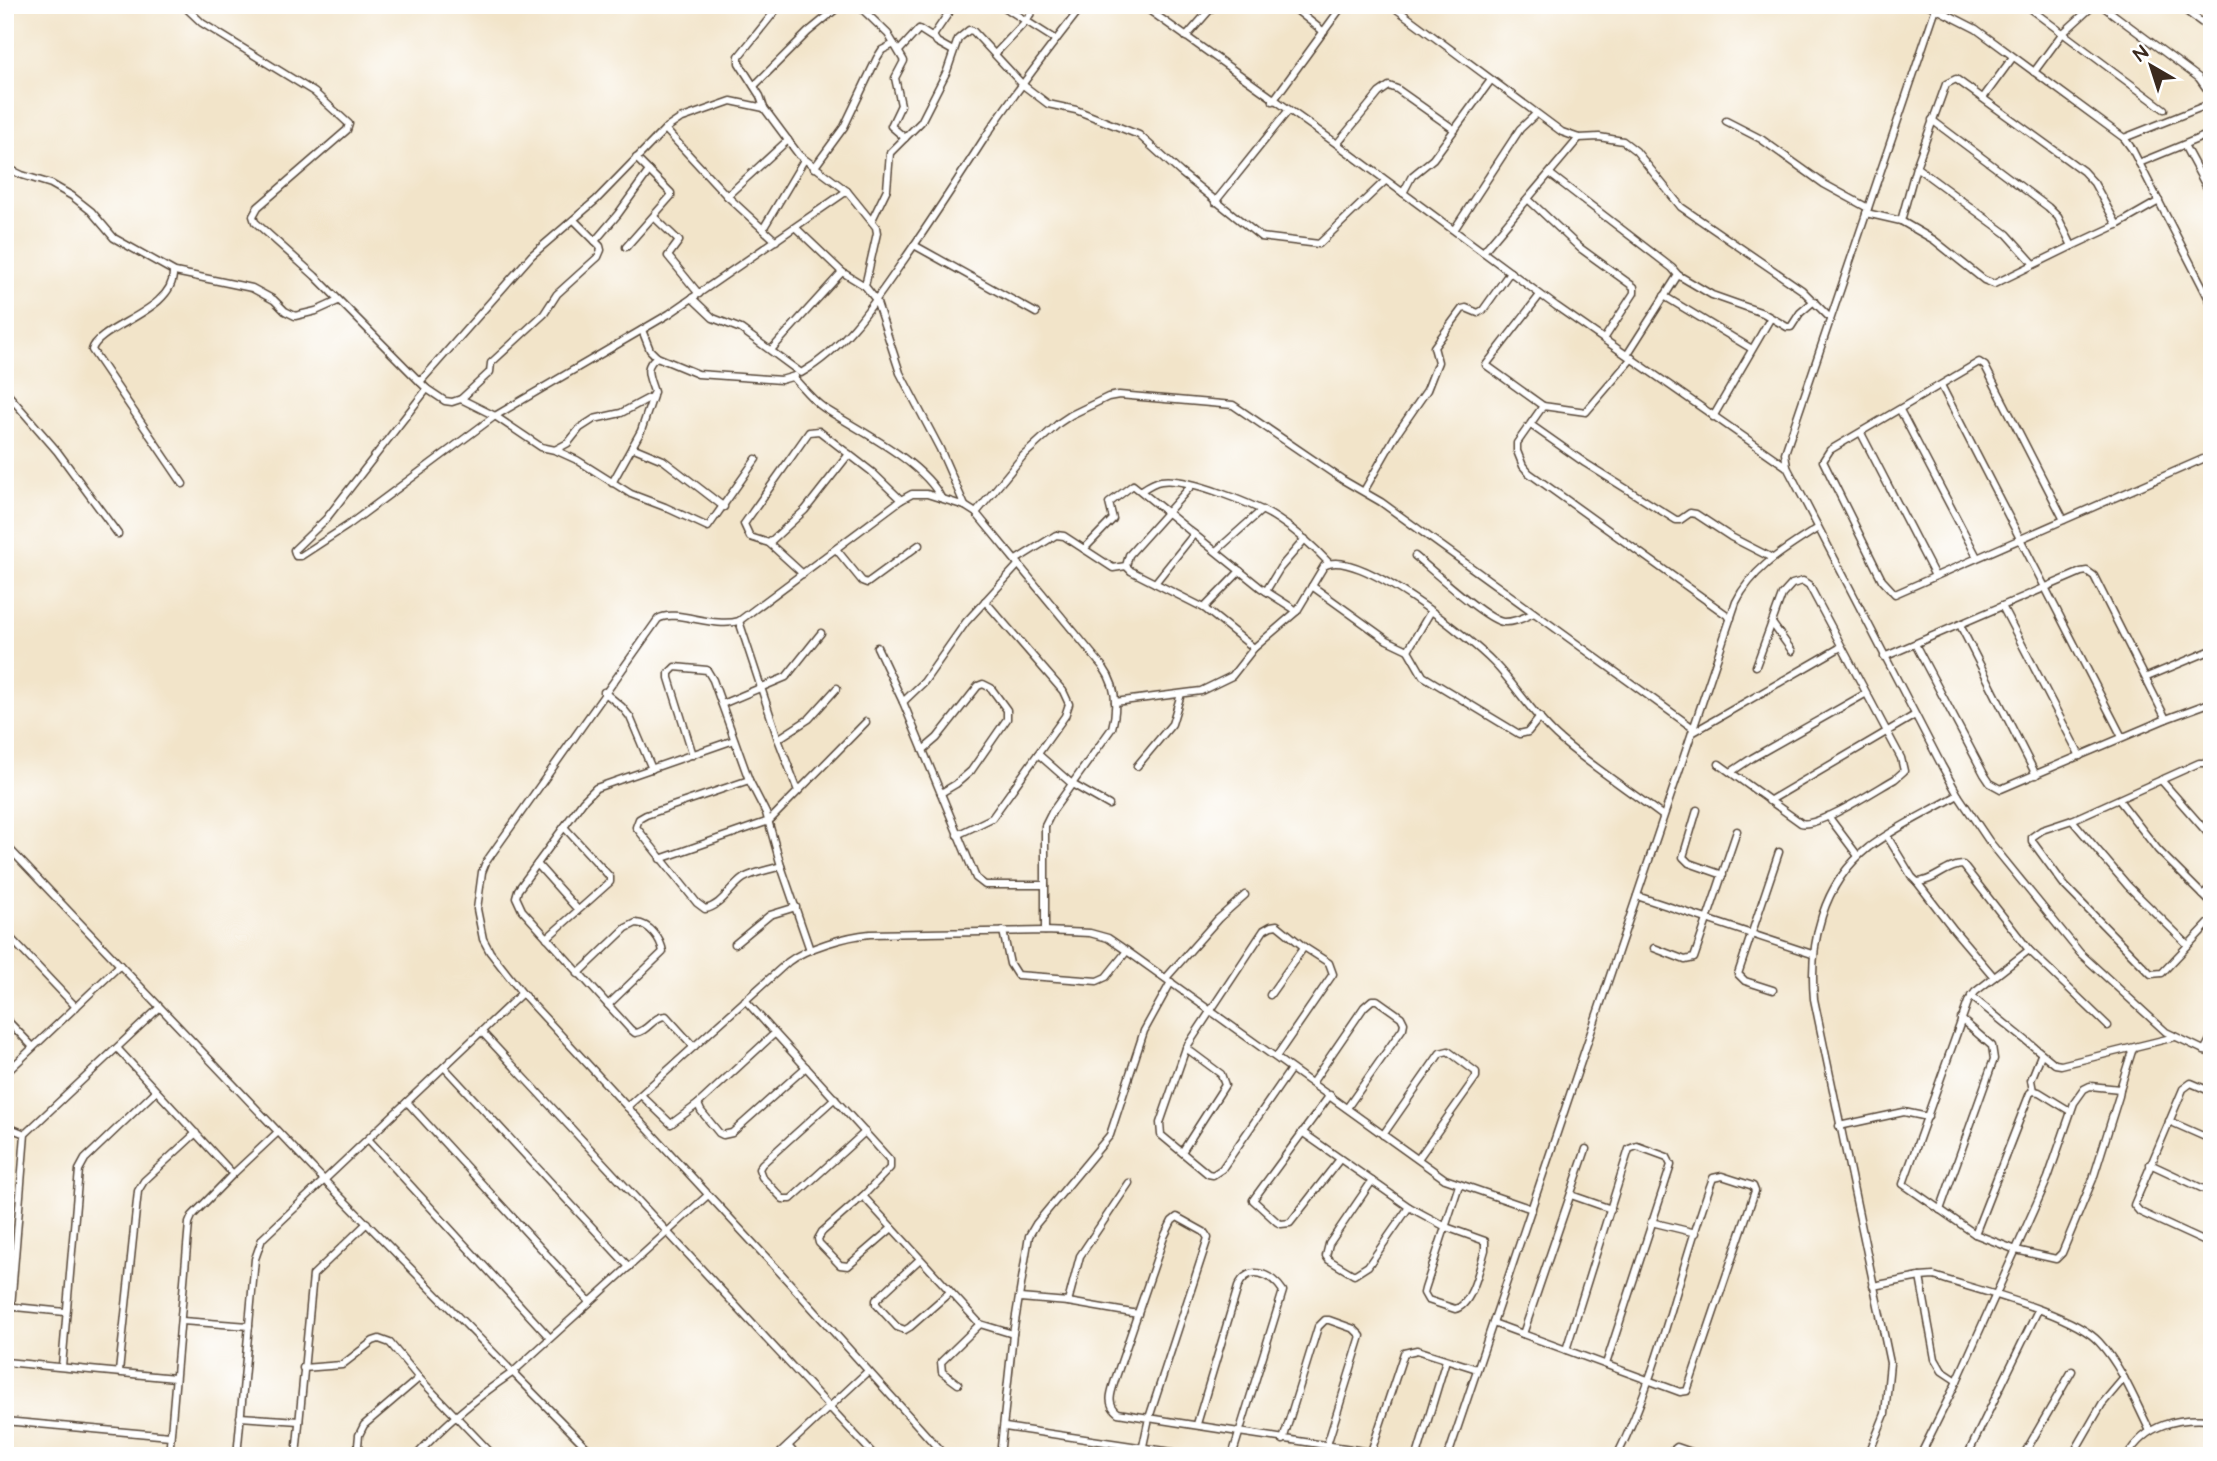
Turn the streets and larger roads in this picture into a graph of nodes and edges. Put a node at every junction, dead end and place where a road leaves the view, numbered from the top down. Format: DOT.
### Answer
graph roads {
  1 [pos="183,5"];
  2 [pos="780,5"];
  3 [pos="841,5"];
  4 [pos="858,5"];
  5 [pos="954,5"];
  6 [pos="1001,5"];
  7 [pos="1036,5"];
  8 [pos="1083,5"];
  9 [pos="1142,5"];
  10 [pos="1214,5"];
  11 [pos="1290,5"];
  12 [pos="1343,5"];
  13 [pos="1391,5"];
  14 [pos="1929,5"];
  15 [pos="2025,5"];
  16 [pos="2094,5"];
  17 [pos="2101,5"];
  18 [pos="2178,5"];
  19 [pos="1937,8"];
  20 [pos="1026,21"];
  21 [pos="2212,30"];
  22 [pos="1324,32"];
  23 [pos="2062,34"];
  24 [pos="1186,37"];
  25 [pos="933,38"];
  26 [pos="1056,40"];
  27 [pos="894,44"];
  28 [pos="899,51"];
  29 [pos="953,51"];
  30 [pos="995,54"];
  31 [pos="2012,57"];
  32 [pos="2034,72"];
  33 [pos="1491,80"];
  34 [pos="1023,85"];
  35 [pos="754,86"];
  36 [pos="2212,96"];
  37 [pos="1983,97"];
  38 [pos="1273,101"];
  39 [pos="2212,103"];
  40 [pos="764,108"];
  41 [pos="2164,109"];
  42 [pos="1288,111"];
  43 [pos="1536,114"];
  44 [pos="1932,120"];
  45 [pos="1727,121"];
  46 [pos="665,129"];
  47 [pos="1455,130"];
  48 [pos="2212,133"];
  49 [pos="905,138"];
  50 [pos="1579,138"];
  51 [pos="2124,138"];
  52 [pos="788,140"];
  53 [pos="1337,144"];
  54 [pos="2183,145"];
  55 [pos="636,158"];
  56 [pos="804,160"];
  57 [pos="2139,163"];
  58 [pos="5,167"];
  59 [pos="1916,167"];
  60 [pos="814,168"];
  61 [pos="649,171"];
  62 [pos="1550,174"];
  63 [pos="1385,181"];
  64 [pos="847,191"];
  65 [pos="1403,193"];
  66 [pos="727,196"];
  67 [pos="2212,197"];
  68 [pos="1529,200"];
  69 [pos="1215,201"];
  70 [pos="2159,201"];
  71 [pos="1867,211"];
  72 [pos="654,216"];
  73 [pos="574,220"];
  74 [pos="872,220"];
  75 [pos="1901,221"];
  76 [pos="2117,225"];
  77 [pos="796,228"];
  78 [pos="763,229"];
  79 [pos="1454,230"];
  80 [pos="595,241"];
  81 [pos="776,241"];
  82 [pos="914,245"];
  83 [pos="2072,246"];
  84 [pos="626,247"];
  85 [pos="1483,252"];
  86 [pos="2034,264"];
  87 [pos="173,272"];
  88 [pos="842,272"];
  89 [pos="1510,272"];
  90 [pos="1678,275"];
  91 [pos="865,286"];
  92 [pos="1540,295"];
  93 [pos="695,296"];
  94 [pos="1664,296"];
  95 [pos="876,300"];
  96 [pos="1814,301"];
  97 [pos="338,302"];
  98 [pos="2212,305"];
  99 [pos="1036,313"];
  100 [pos="1830,318"];
  101 [pos="1770,319"];
  102 [pos="642,330"];
  103 [pos="1604,339"];
  104 [pos="1752,349"];
  105 [pos="771,350"];
  106 [pos="1629,356"];
  107 [pos="657,358"];
  108 [pos="801,373"];
  109 [pos="793,377"];
  110 [pos="420,382"];
  111 [pos="1941,385"];
  112 [pos="427,389"];
  113 [pos="5,391"];
  114 [pos="654,392"];
  115 [pos="460,399"];
  116 [pos="1543,406"];
  117 [pos="1900,410"];
  118 [pos="495,416"];
  119 [pos="1713,416"];
  120 [pos="1531,425"];
  121 [pos="1861,433"];
  122 [pos="632,447"];
  123 [pos="555,450"];
  124 [pos="849,454"];
  125 [pos="2212,455"];
  126 [pos="756,459"];
  127 [pos="1787,467"];
  128 [pos="612,483"];
  129 [pos="183,484"];
  130 [pos="1191,486"];
  131 [pos="1142,490"];
  132 [pos="1364,491"];
  133 [pos="941,498"];
  134 [pos="901,500"];
  135 [pos="965,506"];
  136 [pos="724,507"];
  137 [pos="1262,510"];
  138 [pos="976,513"];
  139 [pos="1169,513"];
  140 [pos="2064,520"];
  141 [pos="1818,528"];
  142 [pos="118,534"];
  143 [pos="1194,534"];
  144 [pos="1305,539"];
  145 [pos="2020,539"];
  146 [pos="769,543"];
  147 [pos="919,545"];
  148 [pos="836,549"];
  149 [pos="1084,549"];
  150 [pos="1216,551"];
  151 [pos="1415,556"];
  152 [pos="1978,557"];
  153 [pos="1772,558"];
  154 [pos="1017,562"];
  155 [pos="1329,563"];
  156 [pos="1126,566"];
  157 [pos="1240,571"];
  158 [pos="803,574"];
  159 [pos="1935,576"];
  160 [pos="1155,583"];
  161 [pos="1312,586"];
  162 [pos="2046,588"];
  163 [pos="1266,591"];
  164 [pos="985,601"];
  165 [pos="2002,606"];
  166 [pos="1204,608"];
  167 [pos="1297,611"];
  168 [pos="1431,611"];
  169 [pos="1534,613"];
  170 [pos="1731,618"];
  171 [pos="738,621"];
  172 [pos="1772,623"];
  173 [pos="1960,625"];
  174 [pos="821,633"];
  175 [pos="1915,644"];
  176 [pos="877,647"];
  177 [pos="1254,648"];
  178 [pos="1841,648"];
  179 [pos="2212,649"];
  180 [pos="1408,650"];
  181 [pos="1792,651"];
  182 [pos="1884,657"];
  183 [pos="1756,666"];
  184 [pos="2147,677"];
  185 [pos="837,688"];
  186 [pos="762,689"];
  187 [pos="604,692"];
  188 [pos="1181,694"];
  189 [pos="1865,694"];
  190 [pos="903,702"];
  191 [pos="1115,702"];
  192 [pos="2212,702"];
  193 [pos="722,704"];
  194 [pos="1915,715"];
  195 [pos="1540,717"];
  196 [pos="2166,719"];
  197 [pos="866,722"];
  198 [pos="1693,731"];
  199 [pos="1886,733"];
  200 [pos="2122,737"];
  201 [pos="778,739"];
  202 [pos="734,740"];
  203 [pos="923,750"];
  204 [pos="1038,754"];
  205 [pos="693,755"];
  206 [pos="2080,756"];
  207 [pos="2212,763"];
  208 [pos="1719,764"];
  209 [pos="1138,766"];
  210 [pos="652,769"];
  211 [pos="1731,772"];
  212 [pos="2036,775"];
  213 [pos="749,780"];
  214 [pos="2161,780"];
  215 [pos="1072,784"];
  216 [pos="798,791"];
  217 [pos="941,793"];
  218 [pos="1958,796"];
  219 [pos="2119,800"];
  220 [pos="1769,801"];
  221 [pos="1109,805"];
  222 [pos="1697,810"];
  223 [pos="1664,816"];
  224 [pos="1828,816"];
  225 [pos="2072,820"];
  226 [pos="769,821"];
  227 [pos="564,827"];
  228 [pos="1737,831"];
  229 [pos="957,835"];
  230 [pos="1887,836"];
  231 [pos="2212,838"];
  232 [pos="5,844"];
  233 [pos="1779,852"];
  234 [pos="1858,856"];
  235 [pos="660,859"];
  236 [pos="537,864"];
  237 [pos="781,866"];
  238 [pos="1723,875"];
  239 [pos="1917,882"];
  240 [pos="1045,885"];
  241 [pos="2212,885"];
  242 [pos="1245,895"];
  243 [pos="1636,895"];
  244 [pos="2203,895"];
  245 [pos="2212,904"];
  246 [pos="796,906"];
  247 [pos="578,911"];
  248 [pos="1708,919"];
  249 [pos="2212,920"];
  250 [pos="1003,931"];
  251 [pos="1045,931"];
  252 [pos="5,932"];
  253 [pos="1751,933"];
  254 [pos="547,938"];
  255 [pos="734,944"];
  256 [pos="2188,944"];
  257 [pos="1304,947"];
  258 [pos="1654,948"];
  259 [pos="810,950"];
  260 [pos="2029,950"];
  261 [pos="1127,951"];
  262 [pos="1812,954"];
  263 [pos="120,965"];
  264 [pos="578,974"];
  265 [pos="1994,977"];
  266 [pos="1168,980"];
  267 [pos="1773,990"];
  268 [pos="523,993"];
  269 [pos="1270,995"];
  270 [pos="1971,996"];
  271 [pos="745,1000"];
  272 [pos="608,1005"];
  273 [pos="75,1007"];
  274 [pos="159,1008"];
  275 [pos="1211,1010"];
  276 [pos="5,1017"];
  277 [pos="1961,1019"];
  278 [pos="2108,1026"];
  279 [pos="481,1031"];
  280 [pos="774,1034"];
  281 [pos="2212,1035"];
  282 [pos="2175,1037"];
  283 [pos="33,1046"];
  284 [pos="694,1047"];
  285 [pos="117,1048"];
  286 [pos="1186,1048"];
  287 [pos="2133,1048"];
  288 [pos="2204,1051"];
  289 [pos="2212,1054"];
  290 [pos="2041,1055"];
  291 [pos="1276,1057"];
  292 [pos="806,1067"];
  293 [pos="444,1068"];
  294 [pos="1291,1069"];
  295 [pos="5,1074"];
  296 [pos="1312,1083"];
  297 [pos="2120,1089"];
  298 [pos="156,1091"];
  299 [pos="2033,1091"];
  300 [pos="2212,1092"];
  301 [pos="641,1095"];
  302 [pos="1329,1095"];
  303 [pos="835,1098"];
  304 [pos="407,1102"];
  305 [pos="698,1104"];
  306 [pos="627,1107"];
  307 [pos="1347,1108"];
  308 [pos="2070,1111"];
  309 [pos="1928,1116"];
  310 [pos="2169,1121"];
  311 [pos="5,1126"];
  312 [pos="1839,1126"];
  313 [pos="278,1132"];
  314 [pos="865,1132"];
  315 [pos="1302,1132"];
  316 [pos="196,1133"];
  317 [pos="25,1134"];
  318 [pos="1383,1135"];
  319 [pos="368,1139"];
  320 [pos="2212,1140"];
  321 [pos="1587,1149"];
  322 [pos="1182,1152"];
  323 [pos="1340,1159"];
  324 [pos="1418,1159"];
  325 [pos="2150,1164"];
  326 [pos="233,1174"];
  327 [pos="324,1180"];
  328 [pos="1372,1181"];
  329 [pos="1129,1183"];
  330 [pos="1459,1185"];
  331 [pos="2212,1193"];
  332 [pos="708,1195"];
  333 [pos="1571,1195"];
  334 [pos="863,1196"];
  335 [pos="1409,1207"];
  336 [pos="1532,1209"];
  337 [pos="1611,1209"];
  338 [pos="1940,1210"];
  339 [pos="1651,1222"];
  340 [pos="367,1223"];
  341 [pos="1446,1227"];
  342 [pos="892,1228"];
  343 [pos="668,1231"];
  344 [pos="1696,1233"];
  345 [pos="1975,1234"];
  346 [pos="2212,1245"];
  347 [pos="2016,1250"];
  348 [pos="920,1259"];
  349 [pos="629,1267"];
  350 [pos="1920,1277"];
  351 [pos="1873,1286"];
  352 [pos="950,1292"];
  353 [pos="1995,1297"];
  354 [pos="1020,1298"];
  355 [pos="590,1301"];
  356 [pos="1068,1302"];
  357 [pos="8,1307"];
  358 [pos="2038,1310"];
  359 [pos="65,1312"];
  360 [pos="1138,1314"];
  361 [pos="182,1321"];
  362 [pos="1493,1323"];
  363 [pos="980,1324"];
  364 [pos="249,1326"];
  365 [pos="1013,1334"];
  366 [pos="1523,1334"];
  367 [pos="550,1338"];
  368 [pos="1566,1350"];
  369 [pos="1446,1360"];
  370 [pos="5,1362"];
  371 [pos="1606,1364"];
  372 [pos="62,1366"];
  373 [pos="303,1368"];
  374 [pos="1477,1369"];
  375 [pos="2072,1371"];
  376 [pos="119,1372"];
  377 [pos="867,1372"];
  378 [pos="512,1373"];
  379 [pos="175,1378"];
  380 [pos="419,1378"];
  381 [pos="2123,1378"];
  382 [pos="1648,1380"];
  383 [pos="1957,1381"];
  384 [pos="958,1384"];
  385 [pos="831,1407"];
  386 [pos="457,1415"];
  387 [pos="240,1417"];
  388 [pos="1149,1418"];
  389 [pos="2212,1420"];
  390 [pos="5,1421"];
  391 [pos="299,1422"];
  392 [pos="1197,1424"];
  393 [pos="1005,1427"];
  394 [pos="2150,1431"];
  395 [pos="1238,1433"];
  396 [pos="170,1436"];
  397 [pos="1283,1440"];
  398 [pos="1327,1445"];
  399 [pos="788,1446"];
  400 [pos="1143,1446"];
  401 [pos="1371,1452"];
  402 [pos="169,1456"];
  403 [pos="237,1456"];
  404 [pos="296,1456"];
  405 [pos="357,1456"];
  406 [pos="416,1456"];
  407 [pos="494,1456"];
  408 [pos="595,1456"];
  409 [pos="777,1456"];
  410 [pos="797,1456"];
  411 [pos="875,1456"];
  412 [pos="945,1456"];
  413 [pos="1000,1456"];
  414 [pos="1199,1456"];
  415 [pos="1232,1456"];
  416 [pos="1384,1456"];
  417 [pos="1417,1456"];
  418 [pos="1448,1456"];
  419 [pos="1617,1456"];
  420 [pos="1665,1456"];
  421 [pos="1703,1456"];
  422 [pos="1868,1456"];
  423 [pos="1920,1456"];
  424 [pos="1967,1456"];
  425 [pos="2023,1456"];
  426 [pos="2072,1456"];
  427 [pos="2127,1456"];
  1 -- 97 [label="street"];
  2 -- 35 [label="street"];
  3 -- 35 [label="street"];
  4 -- 27 [label="street"];
  5 -- 25 [label="street"];
  6 -- 20 [label="street"];
  7 -- 20 [label="street"];
  8 -- 26 [label="street"];
  9 -- 24 [label="street"];
  10 -- 24 [label="street"];
  11 -- 22 [label="street"];
  12 -- 22 [label="street"];
  13 -- 33 [label="street"];
  14 -- 19 [label="street"];
  15 -- 23 [label="street"];
  16 -- 23 [label="street"];
  17 -- 36 [label="street"];
  18 -- 21 [label="street"];
  19 -- 31 [label="street"];
  19 -- 71 [label="street"];
  20 -- 26 [label="street"];
  20 -- 30 [label="street"];
  22 -- 38 [label="street"];
  23 -- 32 [label="street"];
  23 -- 41 [label="street"];
  24 -- 38 [label="street"];
  25 -- 28 [label="street"];
  25 -- 29 [label="street"];
  26 -- 34 [label="street"];
  27 -- 28 [label="street"];
  27 -- 60 [label="street"];
  28 -- 49 [label="street"];
  29 -- 30 [label="street"];
  29 -- 49 [label="street"];
  30 -- 34 [label="street"];
  31 -- 32 [label="street"];
  31 -- 37 [label="street"];
  32 -- 51 [label="street"];
  33 -- 43 [label="street"];
  33 -- 47 [label="street"];
  34 -- 69 [label="street"];
  34 -- 82 [label="street"];
  35 -- 40 [label="street"];
  37 -- 44 [label="street"];
  37 -- 76 [label="street"];
  38 -- 42 [label="street"];
  39 -- 51 [label="street"];
  40 -- 46 [label="street"];
  40 -- 52 [label="street"];
  42 -- 53 [label="street"];
  42 -- 69 [label="street"];
  43 -- 50 [label="street"];
  43 -- 79 [label="street"];
  44 -- 59 [label="street"];
  44 -- 83 [label="street"];
  45 -- 71 [label="street"];
  46 -- 55 [label="street"];
  46 -- 66 [label="street"];
  47 -- 53 [label="street"];
  47 -- 65 [label="street"];
  48 -- 54 [label="street"];
  49 -- 74 [label="street"];
  50 -- 62 [label="street"];
  50 -- 96 [label="street"];
  51 -- 57 [label="street"];
  52 -- 56 [label="street"];
  52 -- 66 [label="street"];
  53 -- 63 [label="street"];
  54 -- 57 [label="street"];
  54 -- 67 [label="street"];
  55 -- 61 [label="street"];
  55 -- 73 [label="street"];
  56 -- 60 [label="street"];
  56 -- 78 [label="street"];
  57 -- 70 [label="street"];
  58 -- 87 [label="street"];
  59 -- 75 [label="street"];
  59 -- 86 [label="street"];
  60 -- 64 [label="street"];
  61 -- 72 [label="street"];
  61 -- 80 [label="street"];
  62 -- 68 [label="street"];
  62 -- 90 [label="street"];
  63 -- 65 [label="street"];
  63 -- 69 [label="street"];
  64 -- 74 [label="street"];
  64 -- 77 [label="street"];
  65 -- 79 [label="street"];
  66 -- 78 [label="street"];
  68 -- 85 [label="street"];
  68 -- 103 [label="street"];
  70 -- 76 [label="street"];
  70 -- 98 [label="street"];
  71 -- 75 [label="street"];
  71 -- 100 [label="street"];
  72 -- 84 [label="street"];
  72 -- 93 [label="street"];
  73 -- 80 [label="street"];
  73 -- 110 [label="street"];
  74 -- 91 [label="street"];
  75 -- 86 [label="street"];
  76 -- 83 [label="street"];
  77 -- 81 [label="street"];
  77 -- 88 [label="street"];
  78 -- 81 [label="street"];
  79 -- 85 [label="street"];
  80 -- 115 [label="street"];
  81 -- 93 [label="street"];
  82 -- 95 [label="street"];
  82 -- 99 [label="street"];
  83 -- 86 [label="street"];
  85 -- 89 [label="street"];
  87 -- 97 [label="street"];
  87 -- 129 [label="street"];
  88 -- 91 [label="street"];
  88 -- 105 [label="street"];
  89 -- 92 [label="street"];
  89 -- 132 [label="street"];
  90 -- 94 [label="street"];
  90 -- 101 [label="street"];
  91 -- 95 [label="street"];
  92 -- 103 [label="street"];
  92 -- 116 [label="street"];
  93 -- 102 [label="street"];
  93 -- 105 [label="street"];
  94 -- 104 [label="street"];
  94 -- 106 [label="street"];
  95 -- 108 [label="street"];
  95 -- 135 [label="street"];
  96 -- 100 [label="street"];
  96 -- 101 [label="street"];
  97 -- 110 [label="street"];
  100 -- 127 [label="street"];
  101 -- 104 [label="street"];
  102 -- 107 [label="street"];
  102 -- 118 [label="street"];
  103 -- 106 [label="street"];
  104 -- 119 [label="street"];
  105 -- 108 [label="street"];
  106 -- 116 [label="street"];
  106 -- 119 [label="street"];
  107 -- 109 [label="street"];
  107 -- 114 [label="street"];
  108 -- 109 [label="street"];
  109 -- 133 [label="street"];
  110 -- 112 [label="street"];
  111 -- 117 [label="street"];
  111 -- 140 [label="street"];
  111 -- 145 [label="street"];
  112 -- 115 [label="street"];
  112 -- 118 [label="street"];
  113 -- 142 [label="street"];
  114 -- 122 [label="street"];
  114 -- 123 [label="street"];
  115 -- 118 [label="street"];
  116 -- 120 [label="street"];
  117 -- 121 [label="street"];
  117 -- 152 [label="street"];
  118 -- 123 [label="street"];
  119 -- 127 [label="street"];
  120 -- 153 [label="street"];
  120 -- 170 [label="street"];
  121 -- 159 [label="street"];
  121 -- 159 [label="street"];
  122 -- 128 [label="street"];
  122 -- 136 [label="street"];
  123 -- 128 [label="street"];
  124 -- 134 [label="street"];
  124 -- 146 [label="street"];
  124 -- 146 [label="street"];
  125 -- 140 [label="street"];
  126 -- 136 [label="street"];
  127 -- 141 [label="street"];
  128 -- 136 [label="street"];
  130 -- 131 [label="street"];
  130 -- 137 [label="street"];
  130 -- 139 [label="street"];
  131 -- 139 [label="street"];
  131 -- 149 [label="street"];
  132 -- 138 [label="street"];
  132 -- 169 [label="street"];
  133 -- 134 [label="street"];
  133 -- 135 [label="street"];
  134 -- 148 [label="street"];
  135 -- 138 [label="street"];
  137 -- 144 [label="street"];
  137 -- 150 [label="street"];
  138 -- 154 [label="street"];
  139 -- 143 [label="street"];
  139 -- 156 [label="street"];
  140 -- 145 [label="street"];
  141 -- 153 [label="street"];
  141 -- 182 [label="street"];
  143 -- 150 [label="street"];
  143 -- 160 [label="street"];
  144 -- 155 [label="street"];
  144 -- 163 [label="street"];
  145 -- 152 [label="street"];
  145 -- 162 [label="street"];
  146 -- 158 [label="street"];
  147 -- 148 [label="street"];
  148 -- 158 [label="street"];
  149 -- 154 [label="street"];
  149 -- 156 [label="street"];
  150 -- 157 [label="street"];
  151 -- 169 [label="street"];
  152 -- 159 [label="street"];
  153 -- 170 [label="street"];
  154 -- 164 [label="street"];
  154 -- 191 [label="street"];
  155 -- 161 [label="street"];
  155 -- 168 [label="street"];
  156 -- 160 [label="street"];
  157 -- 163 [label="street"];
  157 -- 166 [label="street"];
  158 -- 171 [label="street"];
  160 -- 166 [label="street"];
  161 -- 167 [label="street"];
  161 -- 180 [label="street"];
  162 -- 165 [label="street"];
  162 -- 184 [label="street"];
  162 -- 200 [label="street"];
  163 -- 167 [label="street"];
  164 -- 190 [label="street"];
  164 -- 204 [label="street"];
  165 -- 173 [label="street"];
  165 -- 206 [label="street"];
  166 -- 177 [label="street"];
  167 -- 177 [label="street"];
  168 -- 180 [label="street"];
  168 -- 195 [label="street"];
  169 -- 198 [label="street"];
  170 -- 198 [label="street"];
  171 -- 186 [label="street"];
  171 -- 187 [label="street"];
  172 -- 178 [label="street"];
  172 -- 181 [label="street"];
  172 -- 183 [label="street"];
  173 -- 175 [label="street"];
  173 -- 212 [label="street"];
  174 -- 186 [label="street"];
  175 -- 182 [label="street"];
  175 -- 212 [label="street"];
  176 -- 190 [label="street"];
  177 -- 188 [label="street"];
  178 -- 189 [label="street"];
  178 -- 198 [label="street"];
  179 -- 184 [label="street"];
  180 -- 195 [label="street"];
  182 -- 194 [label="street"];
  184 -- 196 [label="street"];
  185 -- 201 [label="street"];
  186 -- 193 [label="street"];
  186 -- 201 [label="street"];
  187 -- 210 [label="street"];
  187 -- 268 [label="street"];
  188 -- 191 [label="street"];
  188 -- 209 [label="street"];
  189 -- 199 [label="street"];
  189 -- 211 [label="street"];
  190 -- 203 [label="street"];
  191 -- 215 [label="street"];
  192 -- 196 [label="street"];
  193 -- 202 [label="street"];
  193 -- 205 [label="street"];
  194 -- 199 [label="street"];
  194 -- 218 [label="street"];
  195 -- 223 [label="street"];
  196 -- 200 [label="street"];
  197 -- 216 [label="street"];
  198 -- 223 [label="street"];
  199 -- 220 [label="street"];
  199 -- 224 [label="street"];
  200 -- 206 [label="street"];
  201 -- 216 [label="street"];
  202 -- 205 [label="street"];
  202 -- 213 [label="street"];
  203 -- 217 [label="street"];
  203 -- 217 [label="street"];
  204 -- 215 [label="street"];
  204 -- 229 [label="street"];
  205 -- 210 [label="street"];
  206 -- 212 [label="street"];
  207 -- 214 [label="street"];
  208 -- 211 [label="street"];
  210 -- 227 [label="street"];
  211 -- 220 [label="street"];
  213 -- 226 [label="street"];
  213 -- 235 [label="street"];
  214 -- 219 [label="street"];
  214 -- 231 [label="street"];
  215 -- 221 [label="street"];
  215 -- 240 [label="street"];
  216 -- 226 [label="street"];
  217 -- 229 [label="street"];
  218 -- 230 [label="street"];
  218 -- 282 [label="street"];
  219 -- 225 [label="street"];
  219 -- 244 [label="street"];
  220 -- 224 [label="street"];
  222 -- 238 [label="street"];
  223 -- 243 [label="street"];
  224 -- 234 [label="street"];
  225 -- 256 [label="street"];
  225 -- 256 [label="street"];
  226 -- 235 [label="street"];
  226 -- 237 [label="street"];
  227 -- 236 [label="street"];
  227 -- 247 [label="street"];
  228 -- 238 [label="street"];
  229 -- 240 [label="street"];
  230 -- 234 [label="street"];
  230 -- 239 [label="street"];
  232 -- 263 [label="street"];
  233 -- 253 [label="street"];
  234 -- 262 [label="street"];
  235 -- 237 [label="street"];
  236 -- 247 [label="street"];
  236 -- 254 [label="street"];
  237 -- 246 [label="street"];
  238 -- 248 [label="street"];
  239 -- 260 [label="street"];
  239 -- 265 [label="street"];
  240 -- 251 [label="street"];
  241 -- 244 [label="street"];
  242 -- 266 [label="street"];
  243 -- 248 [label="street"];
  243 -- 336 [label="street"];
  244 -- 245 [label="street"];
  246 -- 255 [label="street"];
  246 -- 259 [label="street"];
  247 -- 254 [label="street"];
  248 -- 253 [label="street"];
  248 -- 258 [label="street"];
  249 -- 256 [label="street"];
  250 -- 251 [label="street"];
  250 -- 259 [label="street"];
  250 -- 261 [label="street"];
  251 -- 261 [label="street"];
  252 -- 273 [label="street"];
  253 -- 262 [label="street"];
  253 -- 267 [label="street"];
  254 -- 264 [label="street"];
  257 -- 269 [label="street"];
  257 -- 275 [label="street"];
  257 -- 291 [label="street"];
  259 -- 271 [label="street"];
  260 -- 265 [label="street"];
  260 -- 278 [label="street"];
  261 -- 266 [label="street"];
  262 -- 312 [label="street"];
  263 -- 273 [label="street"];
  263 -- 274 [label="street"];
  264 -- 272 [label="street"];
  264 -- 272 [label="street"];
  265 -- 270 [label="street"];
  266 -- 275 [label="street"];
  266 -- 354 [label="street"];
  268 -- 279 [label="street"];
  268 -- 306 [label="street"];
  270 -- 277 [label="street"];
  270 -- 290 [label="street"];
  271 -- 280 [label="street"];
  271 -- 284 [label="street"];
  272 -- 284 [label="street"];
  273 -- 283 [label="street"];
  274 -- 285 [label="street"];
  274 -- 313 [label="street"];
  275 -- 286 [label="street"];
  275 -- 291 [label="street"];
  276 -- 283 [label="street"];
  277 -- 309 [label="street"];
  277 -- 338 [label="street"];
  279 -- 293 [label="street"];
  279 -- 343 [label="street"];
  280 -- 292 [label="street"];
  280 -- 305 [label="street"];
  281 -- 288 [label="street"];
  282 -- 287 [label="street"];
  282 -- 288 [label="street"];
  283 -- 295 [label="street"];
  284 -- 301 [label="street"];
  285 -- 298 [label="street"];
  285 -- 317 [label="street"];
  286 -- 322 [label="street"];
  286 -- 322 [label="street"];
  287 -- 290 [label="street"];
  287 -- 297 [label="street"];
  288 -- 289 [label="street"];
  290 -- 299 [label="street"];
  291 -- 294 [label="street"];
  292 -- 303 [label="street"];
  292 -- 305 [label="street"];
  293 -- 304 [label="street"];
  293 -- 349 [label="street"];
  294 -- 296 [label="street"];
  294 -- 322 [label="street"];
  296 -- 302 [label="street"];
  296 -- 307 [label="street"];
  297 -- 308 [label="street"];
  297 -- 347 [label="street"];
  298 -- 316 [label="street"];
  298 -- 359 [label="street"];
  299 -- 308 [label="street"];
  299 -- 345 [label="street"];
  300 -- 310 [label="street"];
  301 -- 305 [label="street"];
  301 -- 306 [label="street"];
  302 -- 307 [label="street"];
  302 -- 315 [label="street"];
  303 -- 314 [label="street"];
  303 -- 314 [label="street"];
  304 -- 319 [label="street"];
  304 -- 355 [label="street"];
  306 -- 332 [label="street"];
  307 -- 318 [label="street"];
  308 -- 347 [label="street"];
  309 -- 312 [label="street"];
  309 -- 338 [label="street"];
  310 -- 320 [label="street"];
  310 -- 325 [label="street"];
  311 -- 317 [label="street"];
  312 -- 351 [label="street"];
  313 -- 326 [label="street"];
  313 -- 327 [label="street"];
  314 -- 334 [label="street"];
  315 -- 323 [label="street"];
  315 -- 323 [label="street"];
  316 -- 326 [label="street"];
  316 -- 376 [label="street"];
  317 -- 357 [label="street"];
  318 -- 324 [label="street"];
  318 -- 324 [label="street"];
  319 -- 327 [label="street"];
  319 -- 367 [label="street"];
  321 -- 333 [label="street"];
  323 -- 328 [label="street"];
  324 -- 330 [label="street"];
  325 -- 331 [label="street"];
  325 -- 346 [label="street"];
  326 -- 361 [label="street"];
  327 -- 340 [label="street"];
  327 -- 364 [label="street"];
  328 -- 335 [label="street"];
  328 -- 335 [label="street"];
  329 -- 356 [label="street"];
  330 -- 336 [label="street"];
  330 -- 341 [label="street"];
  332 -- 343 [label="street"];
  332 -- 377 [label="street"];
  333 -- 337 [label="street"];
  333 -- 366 [label="street"];
  334 -- 342 [label="street"];
  334 -- 342 [label="street"];
  335 -- 341 [label="street"];
  336 -- 362 [label="street"];
  337 -- 339 [label="street"];
  337 -- 368 [label="street"];
  338 -- 345 [label="street"];
  339 -- 344 [label="street"];
  339 -- 371 [label="street"];
  340 -- 373 [label="street"];
  340 -- 378 [label="street"];
  341 -- 341 [label="street"];
  342 -- 348 [label="street"];
  343 -- 349 [label="street"];
  343 -- 385 [label="street"];
  344 -- 382 [label="street"];
  344 -- 382 [label="street"];
  345 -- 347 [label="street"];
  347 -- 353 [label="street"];
  348 -- 352 [label="street"];
  348 -- 352 [label="street"];
  349 -- 355 [label="street"];
  350 -- 351 [label="street"];
  350 -- 353 [label="street"];
  350 -- 383 [label="street"];
  351 -- 422 [label="street"];
  352 -- 363 [label="street"];
  353 -- 358 [label="street"];
  353 -- 383 [label="street"];
  354 -- 356 [label="street"];
  354 -- 365 [label="street"];
  355 -- 367 [label="street"];
  356 -- 360 [label="street"];
  357 -- 359 [label="street"];
  358 -- 381 [label="street"];
  358 -- 424 [label="street"];
  359 -- 372 [label="street"];
  360 -- 388 [label="street"];
  360 -- 388 [label="street"];
  361 -- 364 [label="street"];
  361 -- 379 [label="street"];
  362 -- 366 [label="street"];
  362 -- 374 [label="street"];
  363 -- 365 [label="street"];
  363 -- 384 [label="street"];
  364 -- 387 [label="street"];
  365 -- 393 [label="street"];
  366 -- 368 [label="street"];
  367 -- 378 [label="street"];
  368 -- 371 [label="street"];
  369 -- 374 [label="street"];
  369 -- 401 [label="street"];
  369 -- 417 [label="street"];
  370 -- 372 [label="street"];
  371 -- 382 [label="street"];
  372 -- 376 [label="street"];
  373 -- 380 [label="street"];
  373 -- 391 [label="street"];
  374 -- 418 [label="street"];
  375 -- 425 [label="street"];
  376 -- 379 [label="street"];
  377 -- 385 [label="street"];
  377 -- 412 [label="street"];
  378 -- 386 [label="street"];
  378 -- 408 [label="street"];
  379 -- 396 [label="street"];
  380 -- 386 [label="street"];
  380 -- 405 [label="street"];
  381 -- 394 [label="street"];
  381 -- 426 [label="street"];
  382 -- 419 [label="street"];
  383 -- 423 [label="street"];
  385 -- 399 [label="street"];
  385 -- 411 [label="street"];
  386 -- 406 [label="street"];
  386 -- 407 [label="street"];
  387 -- 391 [label="street"];
  387 -- 403 [label="street"];
  388 -- 392 [label="street"];
  388 -- 400 [label="street"];
  389 -- 394 [label="street"];
  390 -- 396 [label="street"];
  391 -- 404 [label="street"];
  392 -- 395 [label="street"];
  392 -- 395 [label="street"];
  393 -- 400 [label="street"];
  393 -- 413 [label="street"];
  394 -- 427 [label="street"];
  395 -- 397 [label="street"];
  395 -- 415 [label="street"];
  396 -- 402 [label="street"];
  397 -- 398 [label="street"];
  397 -- 398 [label="street"];
  398 -- 401 [label="street"];
  399 -- 409 [label="street"];
  399 -- 410 [label="street"];
  400 -- 414 [label="street"];
  401 -- 416 [label="street"];
  420 -- 421 [label="street"];
}
